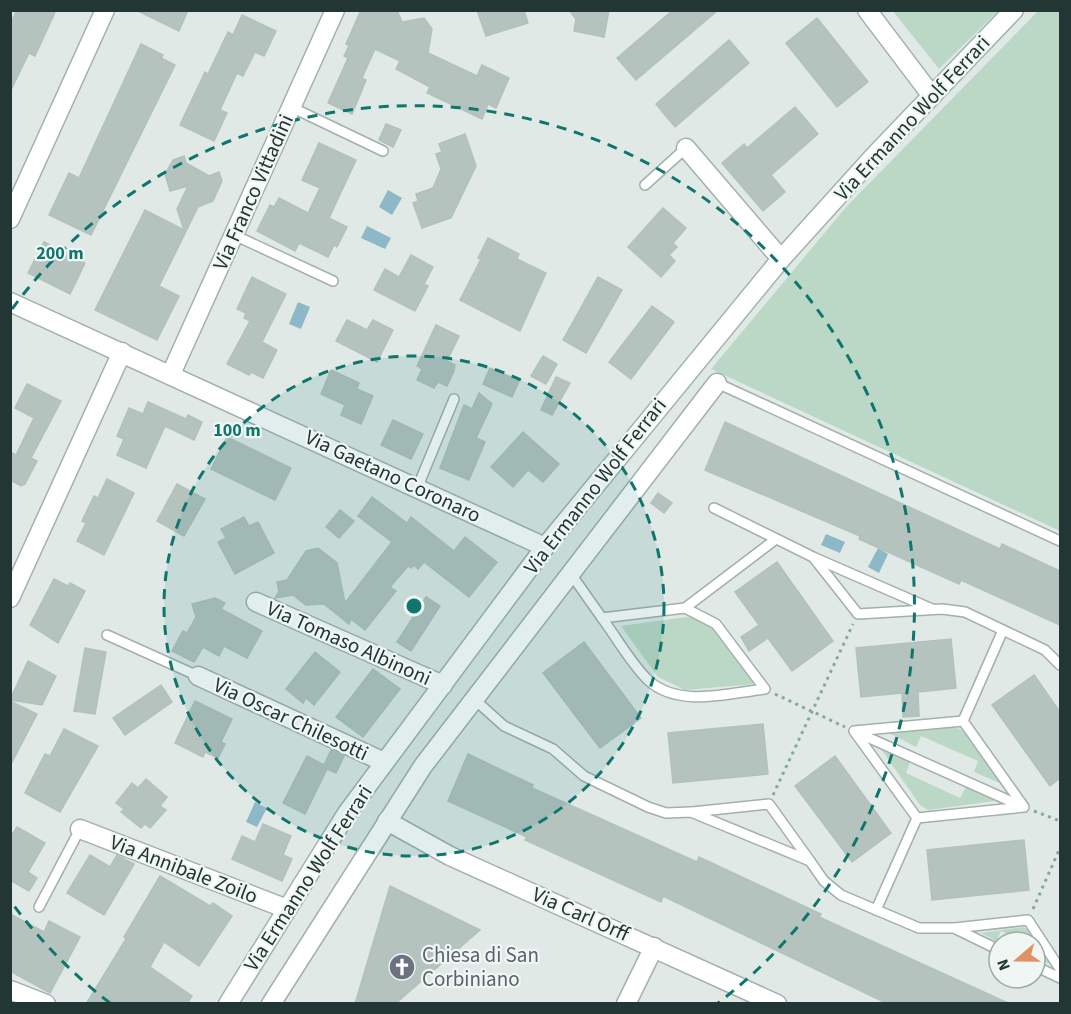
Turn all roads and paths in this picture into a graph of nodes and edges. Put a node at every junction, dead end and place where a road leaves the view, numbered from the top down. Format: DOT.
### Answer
graph roads {
  1 [pos="105,10"];
  2 [pos="335,10"];
  3 [pos="867,10"];
  4 [pos="1014,10"];
  5 [pos="932,96"];
  6 [pos="291,107"];
  7 [pos="686,148"];
  8 [pos="383,151"];
  9 [pos="645,185"];
  10 [pos="10,219"];
  11 [pos="234,235"];
  12 [pos="782,259"];
  13 [pos="333,281"];
  14 [pos="10,302"];
  15 [pos="122,352"];
  16 [pos="171,374"];
  17 [pos="717,383"];
  18 [pos="454,399"];
  19 [pos="418,486"];
  20 [pos="714,508"];
  21 [pos="776,539"];
  22 [pos="1060,541"];
  23 [pos="545,547"];
  24 [pos="813,557"];
  25 [pos="572,574"];
  26 [pos="10,598"];
  27 [pos="256,602"];
  28 [pos="685,608"];
  29 [pos="933,610"];
  30 [pos="858,614"];
  31 [pos="602,618"];
  32 [pos="1003,630"];
  33 [pos="106,635"];
  34 [pos="1060,663"];
  35 [pos="198,676"];
  36 [pos="443,685"];
  37 [pos="765,689"];
  38 [pos="474,699"];
  39 [pos="813,711"];
  40 [pos="963,721"];
  41 [pos="854,731"];
  42 [pos="384,762"];
  43 [pos="769,804"];
  44 [pos="1024,807"];
  45 [pos="691,812"];
  46 [pos="917,818"];
  47 [pos="387,821"];
  48 [pos="1060,822"];
  49 [pos="80,829"];
  50 [pos="1060,848"];
  51 [pos="810,861"];
  52 [pos="39,907"];
  53 [pos="287,909"];
  54 [pos="876,910"];
  55 [pos="1028,920"];
  56 [pos="954,928"];
  57 [pos="987,944"];
  58 [pos="654,947"];
  59 [pos="1060,969"];
  60 [pos="10,990"];
  61 [pos="46,1004"];
  62 [pos="228,1004"];
  63 [pos="271,1004"];
  64 [pos="627,1004"];
  65 [pos="777,1004"];
  1 -- 10 [label="street"];
  2 -- 6 [label="street, Via Franco Vittadini"];
  3 -- 5 [label="street"];
  4 -- 5 [label="street, Via Ermanno Wolf Ferrari"];
  5 -- 12 [label="street, Via Ermanno Wolf Ferrari"];
  6 -- 8 [label="lane"];
  6 -- 11 [label="street, Via Franco Vittadini"];
  7 -- 9 [label="lane"];
  7 -- 12 [label="street"];
  11 -- 13 [label="lane"];
  11 -- 16 [label="street, Via Franco Vittadini"];
  12 -- 23 [label="street, Via Ermanno Wolf Ferrari"];
  14 -- 15 [label="street, Via Gaetano Coronaro"];
  15 -- 16 [label="street, Via Gaetano Coronaro"];
  15 -- 26 [label="street"];
  16 -- 19 [label="street, Via Gaetano Coronaro"];
  17 -- 22 [label="lane"];
  17 -- 25 [label="street, Via Ermanno Wolf Ferrari"];
  18 -- 19 [label="lane"];
  19 -- 23 [label="street, Via Gaetano Coronaro"];
  20 -- 21 [label="lane"];
  21 -- 24 [label="lane"];
  21 -- 28 [label="lane"];
  23 -- 36 [label="street, Via Ermanno Wolf Ferrari"];
  24 -- 29 [label="lane"];
  24 -- 30 [label="lane"];
  25 -- 31 [label="lane"];
  25 -- 38 [label="street, Via Ermanno Wolf Ferrari"];
  27 -- 36 [label="street, Via Tomaso Albinoni"];
  28 -- 31 [label="lane"];
  28 -- 37 [label="lane"];
  29 -- 30 [label="lane"];
  29 -- 32 [label="lane"];
  30 -- 39 [label="path"];
  31 -- 37 [label="lane"];
  32 -- 34 [label="lane"];
  32 -- 40 [label="lane"];
  33 -- 35 [label="lane"];
  35 -- 42 [label="street, Via Oscar Chilesotti"];
  36 -- 42 [label="street, Via Ermanno Wolf Ferrari"];
  37 -- 39 [label="path"];
  38 -- 45 [label="lane"];
  38 -- 47 [label="street, Via Ermanno Wolf Ferrari"];
  39 -- 41 [label="path"];
  39 -- 43 [label="path"];
  40 -- 41 [label="lane"];
  40 -- 44 [label="lane"];
  41 -- 44 [label="lane"];
  41 -- 46 [label="lane"];
  42 -- 53 [label="street, Via Ermanno Wolf Ferrari"];
  43 -- 45 [label="lane"];
  43 -- 51 [label="lane"];
  44 -- 46 [label="lane"];
  44 -- 48 [label="path"];
  45 -- 51 [label="lane"];
  46 -- 54 [label="lane"];
  47 -- 58 [label="street, Via Carl Orff"];
  47 -- 63 [label="street, Via Ermanno Wolf Ferrari"];
  49 -- 52 [label="lane"];
  49 -- 53 [label="street, Via Annibale Zoilo"];
  50 -- 55 [label="path"];
  51 -- 54 [label="lane"];
  53 -- 62 [label="street, Via Ermanno Wolf Ferrari"];
  54 -- 56 [label="lane"];
  55 -- 56 [label="lane"];
  55 -- 59 [label="lane"];
  56 -- 57 [label="lane"];
  58 -- 64 [label="street"];
  58 -- 65 [label="street, Via Carl Orff"];
  60 -- 61 [label="street"];
}
